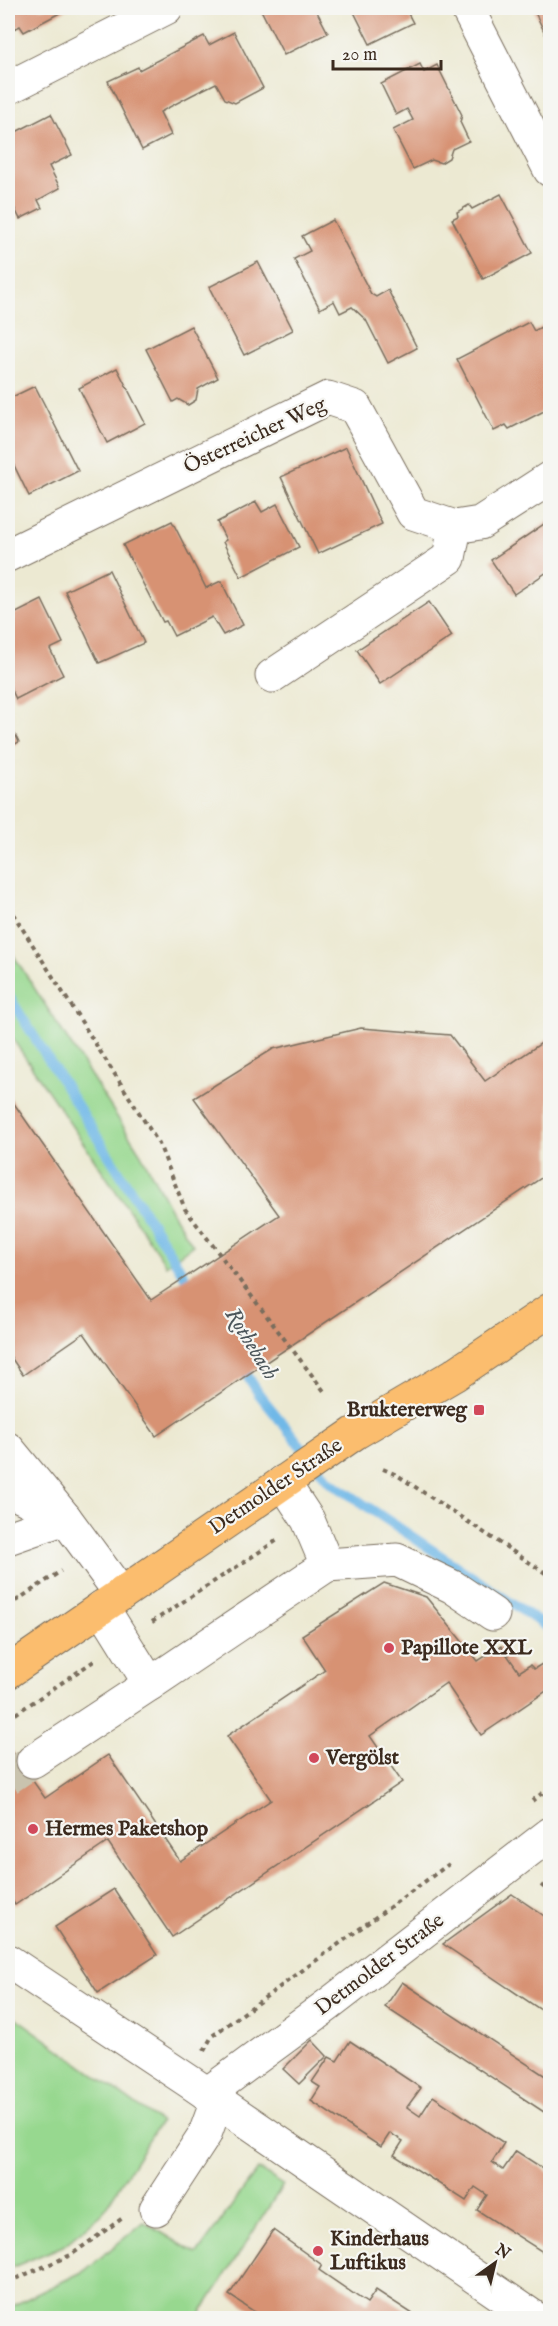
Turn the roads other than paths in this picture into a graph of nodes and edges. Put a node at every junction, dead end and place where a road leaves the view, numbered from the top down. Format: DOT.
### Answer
graph roads {
  1 [pos="166,8"];
  2 [pos="467,8"];
  3 [pos="8,88"];
  4 [pos="548,160"];
  5 [pos="550,478"];
  6 [pos="455,527"];
  7 [pos="8,555"];
  8 [pos="272,676"];
  9 [pos="550,1310"];
  10 [pos="8,1449"];
  11 [pos="303,1468"];
  12 [pos="8,1490"];
  13 [pos="65,1518"];
  14 [pos="8,1538"];
  15 [pos="327,1565"];
  16 [pos="111,1601"];
  17 [pos="493,1614"];
  18 [pos="8,1672"];
  19 [pos="150,1684"];
  20 [pos="33,1761"];
  21 [pos="550,1834"];
  22 [pos="8,1961"];
  23 [pos="204,2092"];
  24 [pos="156,2209"];
  25 [pos="535,2319"];
  1 -- 3 [label="street"];
  2 -- 4 [label="street"];
  5 -- 6 [label="street"];
  6 -- 7 [label="street, Österreicher Weg"];
  6 -- 8 [label="street"];
  9 -- 11 [label="main road, Detmolder Straße"];
  10 -- 13 [label="street"];
  11 -- 15 [label="street"];
  11 -- 16 [label="main road, Detmolder Straße"];
  12 -- 13 [label="street"];
  13 -- 14 [label="street"];
  13 -- 16 [label="street"];
  15 -- 17 [label="street"];
  15 -- 19 [label="street"];
  16 -- 18 [label="main road, Detmolder Straße"];
  16 -- 19 [label="street"];
  19 -- 20 [label="street"];
  21 -- 23 [label="street, Detmolder Straße"];
  22 -- 23 [label="street"];
  23 -- 24 [label="street"];
  23 -- 25 [label="street"];
}
